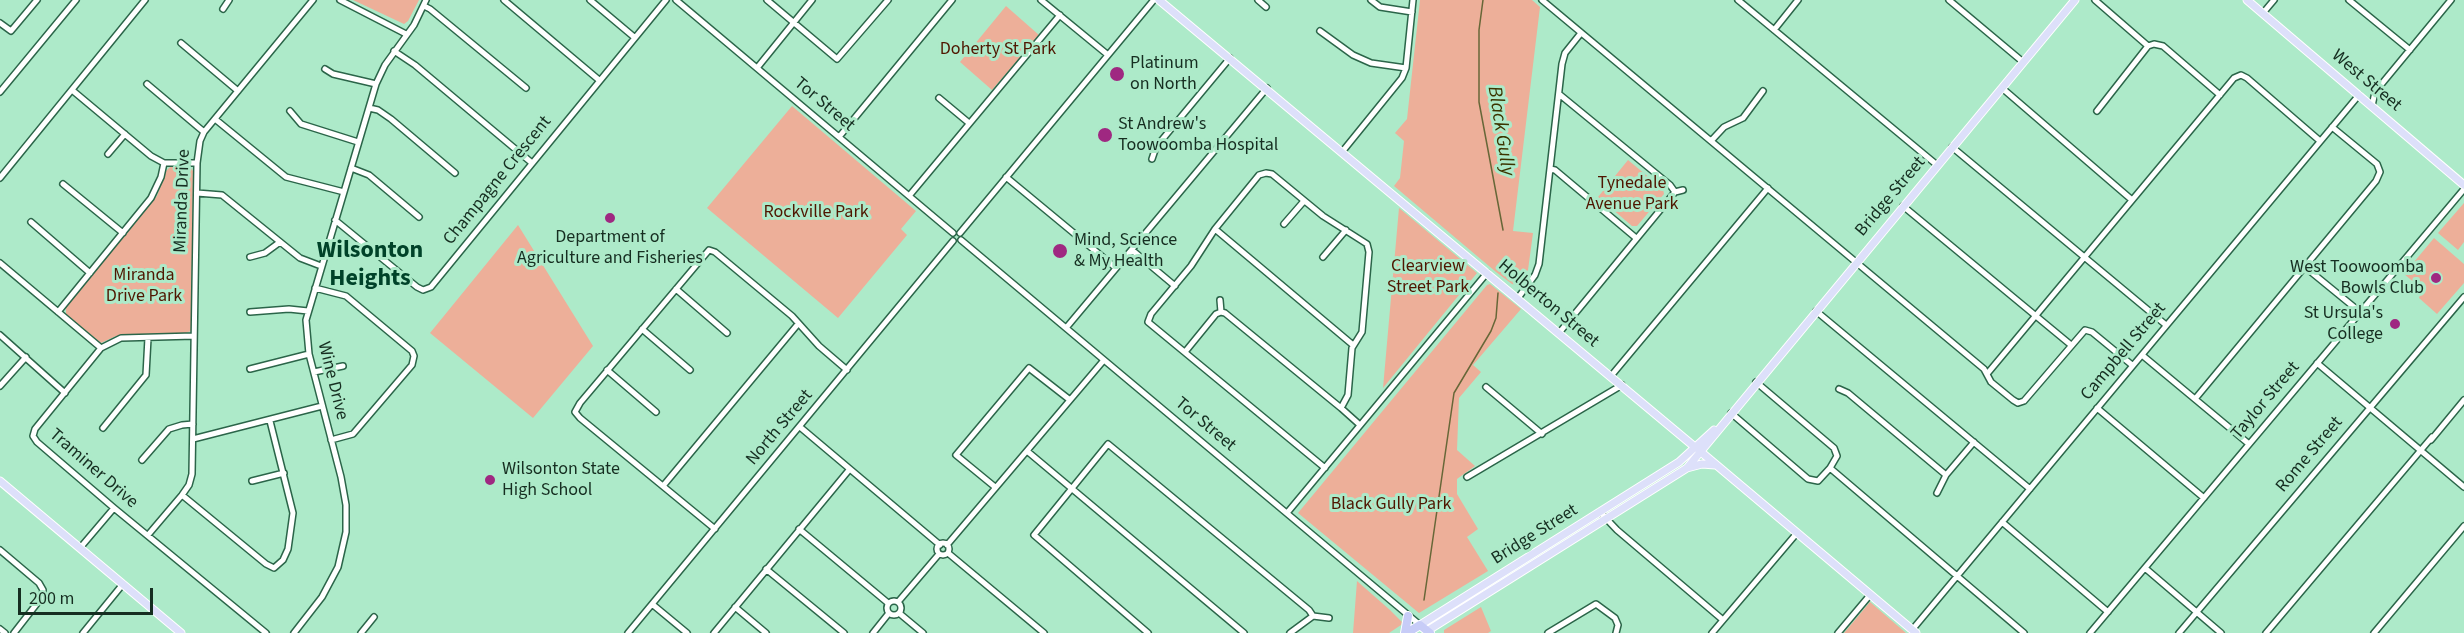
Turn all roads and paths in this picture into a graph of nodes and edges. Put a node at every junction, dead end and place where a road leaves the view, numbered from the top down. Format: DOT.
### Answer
graph roads {
  1 [pos="37,0"];
  2 [pos="76,0"];
  3 [pos="145,0"];
  4 [pos="229,0"];
  5 [pos="313,0"];
  6 [pos="340,0"];
  7 [pos="504,0"];
  8 [pos="590,0"];
  9 [pos="666,0"];
  10 [pos="676,0"];
  11 [pos="767,0"];
  12 [pos="812,0"];
  13 [pos="888,0"];
  14 [pos="940,0"];
  15 [pos="952,0"];
  16 [pos="1041,0"];
  17 [pos="1152,0"];
  18 [pos="1159,0"];
  19 [pos="1258,0"];
  20 [pos="1371,0"];
  21 [pos="1413,0"];
  22 [pos="1542,0"];
  23 [pos="1738,0"];
  24 [pos="1798,0"];
  25 [pos="2075,0"];
  26 [pos="2095,0"];
  27 [pos="2247,0"];
  28 [pos="2274,0"];
  29 [pos="2349,0"];
  30 [pos="2451,0"];
  31 [pos="1953,1"];
  32 [pos="425,3"];
  33 [pos="947,6"];
  34 [pos="1266,7"];
  35 [pos="223,9"];
  36 [pos="1412,12"];
  37 [pos="2263,13"];
  38 [pos="1060,15"];
  39 [pos="794,22"];
  40 [pos="0,23"];
  41 [pos="1774,30"];
  42 [pos="1320,31"];
  43 [pos="1581,33"];
  44 [pos="406,34"];
  45 [pos="634,37"];
  46 [pos="181,43"];
  47 [pos="2151,45"];
  48 [pos="2410,50"];
  49 [pos="394,51"];
  50 [pos="1108,55"];
  51 [pos="1230,58"];
  52 [pos="2023,63"];
  53 [pos="757,68"];
  54 [pos="325,69"];
  55 [pos="1406,69"];
  56 [pos="599,80"];
  57 [pos="147,84"];
  58 [pos="376,84"];
  59 [pos="2002,87"];
  60 [pos="526,88"];
  61 [pos="1266,88"];
  62 [pos="72,90"];
  63 [pos="238,91"];
  64 [pos="1763,91"];
  65 [pos="0,92"];
  66 [pos="1559,94"];
  67 [pos="2220,95"];
  68 [pos="2360,95"];
  69 [pos="939,98"];
  70 [pos="2372,106"];
  71 [pos="369,108"];
  72 [pos="290,111"];
  73 [pos="2097,111"];
  74 [pos="215,119"];
  75 [pos="969,123"];
  76 [pos="2332,127"];
  77 [pos="204,132"];
  78 [pos="125,134"];
  79 [pos="838,137"];
  80 [pos="1711,141"];
  81 [pos="2320,141"];
  82 [pos="358,142"];
  83 [pos="1952,147"];
  84 [pos="1342,152"];
  85 [pos="108,154"];
  86 [pos="1152,159"];
  87 [pos="164,163"];
  88 [pos="197,163"];
  89 [pos="532,164"];
  90 [pos="1937,165"];
  91 [pos="351,168"];
  92 [pos="1550,169"];
  93 [pos="455,173"];
  94 [pos="1006,177"];
  95 [pos="0,178"];
  96 [pos="63,184"];
  97 [pos="2464,187"];
  98 [pos="1768,188"];
  99 [pos="1683,189"];
  100 [pos="344,192"];
  101 [pos="1675,192"];
  102 [pos="197,193"];
  103 [pos="909,196"];
  104 [pos="2132,200"];
  105 [pos="1304,201"];
  106 [pos="1904,206"];
  107 [pos="419,217"];
  108 [pos="335,220"];
  109 [pos="31,222"];
  110 [pos="1284,224"];
  111 [pos="1215,229"];
  112 [pos="1346,230"];
  113 [pos="123,233"];
  114 [pos="958,235"];
  115 [pos="1636,238"];
  116 [pos="280,242"];
  117 [pos="1132,250"];
  118 [pos="250,257"];
  119 [pos="1323,257"];
  120 [pos="2084,258"];
  121 [pos="1857,261"];
  122 [pos="0,263"];
  123 [pos="321,266"];
  124 [pos="2306,267"];
  125 [pos="1116,268"];
  126 [pos="90,273"];
  127 [pos="1488,273"];
  128 [pos="1175,286"];
  129 [pos="315,288"];
  130 [pos="676,289"];
  131 [pos="2464,297"];
  132 [pos="1518,298"];
  133 [pos="1220,300"];
  134 [pos="308,311"];
  135 [pos="1816,311"];
  136 [pos="58,312"];
  137 [pos="250,312"];
  138 [pos="1221,312"];
  139 [pos="2360,312"];
  140 [pos="2036,316"];
  141 [pos="798,324"];
  142 [pos="2166,326"];
  143 [pos="1066,328"];
  144 [pos="642,329"];
  145 [pos="727,333"];
  146 [pos="1560,333"];
  147 [pos="0,335"];
  148 [pos="194,336"];
  149 [pos="148,338"];
  150 [pos="1353,345"];
  151 [pos="2071,345"];
  152 [pos="101,348"];
  153 [pos="1185,351"];
  154 [pos="309,354"];
  155 [pos="2142,355"];
  156 [pos="26,357"];
  157 [pos="1104,360"];
  158 [pos="2317,363"];
  159 [pos="2132,365"];
  160 [pos="343,366"];
  161 [pos="250,369"];
  162 [pos="608,370"];
  163 [pos="690,370"];
  164 [pos="847,370"];
  165 [pos="314,372"];
  166 [pos="1987,374"];
  167 [pos="1611,376"];
  168 [pos="1756,382"];
  169 [pos="1622,385"];
  170 [pos="0,386"];
  171 [pos="1486,387"];
  172 [pos="1839,389"];
  173 [pos="65,393"];
  174 [pos="2195,399"];
  175 [pos="1070,400"];
  176 [pos="2464,400"];
  177 [pos="322,406"];
  178 [pos="1341,408"];
  179 [pos="2097,408"];
  180 [pos="2370,408"];
  181 [pos="656,412"];
  182 [pos="1731,413"];
  183 [pos="270,421"];
  184 [pos="193,424"];
  185 [pos="1360,425"];
  186 [pos="800,427"];
  187 [pos="103,428"];
  188 [pos="1679,432"];
  189 [pos="1542,434"];
  190 [pos="193,439"];
  191 [pos="332,440"];
  192 [pos="1974,442"];
  193 [pos="2249,444"];
  194 [pos="1699,450"];
  195 [pos="1027,451"];
  196 [pos="2421,451"];
  197 [pos="142,460"];
  198 [pos="1679,462"];
  199 [pos="1717,465"];
  200 [pos="1325,468"];
  201 [pos="1687,468"];
  202 [pos="1830,468"];
  203 [pos="849,470"];
  204 [pos="284,473"];
  205 [pos="1946,475"];
  206 [pos="1467,477"];
  207 [pos="252,481"];
  208 [pos="0,482"];
  209 [pos="663,486"];
  210 [pos="995,487"];
  211 [pos="2464,487"];
  212 [pos="1070,488"];
  213 [pos="2030,489"];
  214 [pos="1937,493"];
  215 [pos="183,495"];
  216 [pos="2204,498"];
  217 [pos="114,508"];
  218 [pos="1600,512"];
  219 [pos="1287,513"];
  220 [pos="1607,519"];
  221 [pos="2002,522"];
  222 [pos="2464,526"];
  223 [pos="715,529"];
  224 [pos="799,529"];
  225 [pos="1797,533"];
  226 [pos="148,535"];
  227 [pos="940,545"];
  228 [pos="947,545"];
  229 [pos="80,548"];
  230 [pos="0,550"];
  231 [pos="948,553"];
  232 [pos="939,554"];
  233 [pos="2145,568"];
  234 [pos="766,569"];
  235 [pos="1957,576"];
  236 [pos="123,584"];
  237 [pos="1870,595"];
  238 [pos="888,603"];
  239 [pos="898,603"];
  240 [pos="652,604"];
  241 [pos="735,607"];
  242 [pos="2108,612"];
  243 [pos="2197,612"];
  244 [pos="889,613"];
  245 [pos="899,613"];
  246 [pos="1313,616"];
  247 [pos="1408,616"];
  248 [pos="374,617"];
  249 [pos="1329,618"];
  250 [pos="1723,620"];
  251 [pos="1443,622"];
  252 [pos="1420,625"];
  253 [pos="1037,627"];
  254 [pos="0,629"];
  255 [pos="1427,632"];
  256 [pos="1914,632"];
  257 [pos="5,633"];
  258 [pos="14,633"];
  259 [pos="83,633"];
  260 [pos="181,633"];
  261 [pos="266,633"];
  262 [pos="294,633"];
  263 [pos="361,633"];
  264 [pos="628,633"];
  265 [pos="687,633"];
  266 [pos="714,633"];
  267 [pos="766,633"];
  268 [pos="844,633"];
  269 [pos="873,633"];
  270 [pos="923,633"];
  271 [pos="1032,633"];
  272 [pos="1044,633"];
  273 [pos="1148,633"];
  274 [pos="1244,633"];
  275 [pos="1290,633"];
  276 [pos="1406,633"];
  277 [pos="1439,633"];
  278 [pos="1548,633"];
  279 [pos="1616,633"];
  280 [pos="1712,633"];
  281 [pos="1838,633"];
  282 [pos="2024,633"];
  283 [pos="2090,633"];
  284 [pos="2179,633"];
  285 [pos="2221,633"];
  286 [pos="2266,633"];
  287 [pos="2374,633"];
  1 -- 40 [label="street"];
  2 -- 65 [label="street"];
  3 -- 62 [label="street"];
  4 -- 35 [label="street"];
  5 -- 63 [label="street, Miranda Drive"];
  6 -- 44 [label="street"];
  7 -- 56 [label="street"];
  8 -- 45 [label="street"];
  9 -- 45 [label="street, Champagne Crescent"];
  10 -- 53 [label="street, Tor Street"];
  11 -- 39 [label="street"];
  12 -- 39 [label="street"];
  13 -- 39 [label="street"];
  14 -- 33 [label="street"];
  15 -- 33 [label="street"];
  16 -- 38 [label="street"];
  17 -- 18 [label="main road"];
  17 -- 50 [label="street"];
  18 -- 51 [label="main road, Holberton Street"];
  19 -- 34 [label="street"];
  20 -- 36 [label="street"];
  21 -- 36 [label="street"];
  22 -- 43 [label="street"];
  23 -- 41 [label="street"];
  24 -- 41 [label="street"];
  25 -- 52 [label="main road, Bridge Street"];
  26 -- 47 [label="street"];
  27 -- 37 [label="main road, West Street"];
  28 -- 37 [label="street"];
  29 -- 48 [label="street"];
  30 -- 48 [label="street"];
  31 -- 52 [label="street"];
  32 -- 44 [label="street, Wine Drive"];
  32 -- 60 [label="street"];
  33 -- 79 [label="street"];
  36 -- 55 [label="street"];
  37 -- 68 [label="main road, West Street"];
  38 -- 50 [label="street"];
  38 -- 75 [label="street"];
  39 -- 53 [label="street"];
  41 -- 90 [label="street"];
  42 -- 55 [label="street"];
  43 -- 66 [label="street"];
  43 -- 80 [label="street"];
  44 -- 49 [label="street, Wine Drive"];
  45 -- 56 [label="street, Champagne Crescent"];
  46 -- 63 [label="street"];
  47 -- 67 [label="street"];
  47 -- 73 [label="street"];
  48 -- 70 [label="street"];
  49 -- 58 [label="street, Wine Drive"];
  49 -- 89 [label="street"];
  50 -- 94 [label="street"];
  51 -- 61 [label="main road, Holberton Street"];
  51 -- 86 [label="street"];
  52 -- 59 [label="main road, Bridge Street"];
  53 -- 79 [label="street, Tor Street"];
  54 -- 58 [label="street"];
  55 -- 84 [label="street"];
  56 -- 89 [label="street, Champagne Crescent"];
  57 -- 77 [label="street"];
  58 -- 71 [label="street, Wine Drive"];
  59 -- 83 [label="main road, Bridge Street"];
  59 -- 104 [label="street"];
  61 -- 84 [label="main road, Holberton Street"];
  61 -- 117 [label="street"];
  62 -- 78 [label="street"];
  62 -- 95 [label="street"];
  63 -- 74 [label="street, Miranda Drive"];
  64 -- 80 [label="street"];
  66 -- 92 [label="street"];
  66 -- 101 [label="street"];
  67 -- 81 [label="street"];
  67 -- 104 [label="street"];
  68 -- 70 [label="main road, West Street"];
  68 -- 76 [label="street, Campbell Street"];
  69 -- 75 [label="street"];
  70 -- 97 [label="main road, West Street"];
  71 -- 82 [label="street, Wine Drive"];
  71 -- 93 [label="street"];
  72 -- 82 [label="street"];
  74 -- 77 [label="street, Miranda Drive"];
  74 -- 100 [label="street"];
  75 -- 103 [label="street"];
  76 -- 81 [label="street, Campbell Street"];
  76 -- 124 [label="street"];
  77 -- 88 [label="street, Miranda Drive"];
  78 -- 85 [label="street"];
  78 -- 87 [label="street"];
  79 -- 103 [label="street, Tor Street"];
  80 -- 98 [label="street"];
  81 -- 142 [label="street, Campbell Street"];
  82 -- 91 [label="street, Wine Drive"];
  83 -- 90 [label="main road, Bridge Street"];
  83 -- 120 [label="street"];
  84 -- 127 [label="main road, Holberton Street"];
  87 -- 88 [label="street"];
  87 -- 113 [label="street"];
  88 -- 102 [label="street, Miranda Drive"];
  89 -- 108 [label="street, Champagne Crescent"];
  90 -- 106 [label="main road, Bridge Street"];
  91 -- 100 [label="street, Wine Drive"];
  91 -- 107 [label="street"];
  92 -- 115 [label="street"];
  92 -- 132 [label="street"];
  94 -- 114 [label="street"];
  94 -- 125 [label="street"];
  96 -- 113 [label="street"];
  97 -- 139 [label="street, Taylor Street"];
  98 -- 121 [label="street"];
  98 -- 167 [label="street"];
  99 -- 101 [label="street"];
  100 -- 108 [label="street, Wine Drive"];
  101 -- 115 [label="street"];
  102 -- 116 [label="street"];
  102 -- 148 [label="street, Miranda Drive"];
  103 -- 114 [label="street, Tor Street"];
  104 -- 120 [label="street"];
  105 -- 110 [label="street"];
  105 -- 111 [label="street"];
  105 -- 112 [label="street"];
  106 -- 121 [label="main road, Bridge Street"];
  106 -- 140 [label="street"];
  108 -- 123 [label="street, Wine Drive"];
  109 -- 126 [label="street"];
  111 -- 128 [label="street"];
  111 -- 150 [label="street"];
  112 -- 119 [label="street"];
  112 -- 150 [label="street"];
  113 -- 126 [label="street"];
  114 -- 143 [label="street, Tor Street"];
  114 -- 164 [label="street, North Street"];
  115 -- 146 [label="street"];
  116 -- 118 [label="street"];
  116 -- 123 [label="street"];
  117 -- 125 [label="street"];
  117 -- 128 [label="street"];
  120 -- 140 [label="street"];
  120 -- 142 [label="street"];
  121 -- 135 [label="main road, Bridge Street"];
  121 -- 166 [label="street"];
  122 -- 136 [label="street"];
  123 -- 129 [label="street, Wine Drive"];
  124 -- 139 [label="street"];
  124 -- 174 [label="street"];
  125 -- 143 [label="street"];
  126 -- 136 [label="street"];
  127 -- 132 [label="main road, Holberton Street"];
  127 -- 185 [label="street"];
  128 -- 153 [label="street"];
  129 -- 134 [label="street, Wine Drive"];
  129 -- 191 [label="street"];
  130 -- 141 [label="street"];
  130 -- 144 [label="street"];
  130 -- 145 [label="street"];
  131 -- 180 [label="street, Rome Street"];
  132 -- 146 [label="main road, Holberton Street"];
  133 -- 138 [label="street"];
  134 -- 137 [label="street"];
  134 -- 154 [label="street, Wine Drive"];
  135 -- 168 [label="main road, Bridge Street"];
  135 -- 192 [label="street"];
  136 -- 152 [label="street"];
  138 -- 153 [label="street"];
  138 -- 178 [label="street"];
  139 -- 158 [label="street, Taylor Street"];
  140 -- 151 [label="street"];
  140 -- 166 [label="street"];
  141 -- 164 [label="street"];
  141 -- 209 [label="street"];
  142 -- 155 [label="street, Campbell Street"];
  143 -- 157 [label="street, Tor Street"];
  144 -- 162 [label="street"];
  144 -- 163 [label="street"];
  146 -- 167 [label="main road, Holberton Street"];
  147 -- 156 [label="street"];
  148 -- 149 [label="street"];
  148 -- 184 [label="street, Miranda Drive"];
  149 -- 152 [label="street"];
  149 -- 187 [label="street"];
  150 -- 178 [label="street"];
  151 -- 159 [label="street"];
  151 -- 166 [label="street"];
  152 -- 173 [label="street, Traminer Drive"];
  153 -- 200 [label="street"];
  154 -- 161 [label="street"];
  154 -- 165 [label="street, Wine Drive"];
  155 -- 159 [label="street, Campbell Street"];
  155 -- 174 [label="street"];
  156 -- 170 [label="street"];
  156 -- 173 [label="street"];
  157 -- 175 [label="street"];
  157 -- 219 [label="street, Tor Street"];
  158 -- 180 [label="street"];
  158 -- 193 [label="street, Taylor Street"];
  159 -- 179 [label="street, Campbell Street"];
  160 -- 165 [label="street"];
  162 -- 181 [label="street"];
  162 -- 209 [label="street"];
  164 -- 186 [label="street, North Street"];
  165 -- 177 [label="street, Wine Drive"];
  167 -- 169 [label="main road, Holberton Street"];
  168 -- 182 [label="main road, Bridge Street"];
  168 -- 202 [label="street"];
  169 -- 188 [label="main road, Holberton Street"];
  169 -- 189 [label="street"];
  171 -- 189 [label="street"];
  172 -- 205 [label="street"];
  173 -- 217 [label="street, Traminer Drive"];
  174 -- 193 [label="street"];
  175 -- 195 [label="street"];
  175 -- 210 [label="street"];
  176 -- 196 [label="street"];
  177 -- 183 [label="street"];
  177 -- 191 [label="street, Wine Drive"];
  178 -- 185 [label="street"];
  179 -- 213 [label="street, Campbell Street"];
  179 -- 216 [label="street"];
  180 -- 196 [label="street"];
  180 -- 243 [label="street, Rome Street"];
  182 -- 194 [label="main road, Bridge Street"];
  182 -- 202 [label="street"];
  183 -- 190 [label="street"];
  183 -- 204 [label="street"];
  184 -- 190 [label="street, Miranda Drive"];
  184 -- 197 [label="street"];
  185 -- 200 [label="street"];
  186 -- 203 [label="street"];
  186 -- 223 [label="street, North Street"];
  188 -- 194 [label="main road, Holberton Street"];
  188 -- 198 [label="main road"];
  189 -- 206 [label="street"];
  190 -- 215 [label="street, Miranda Drive"];
  191 -- 262 [label="street, Wine Drive"];
  192 -- 205 [label="street"];
  192 -- 213 [label="street"];
  193 -- 216 [label="street, Taylor Street"];
  194 -- 198 [label="main road, Bridge Street"];
  194 -- 199 [label="main road, Holberton Street"];
  194 -- 201 [label="main road, Bridge Street"];
  195 -- 210 [label="street"];
  195 -- 212 [label="street"];
  196 -- 211 [label="street"];
  196 -- 286 [label="street"];
  198 -- 218 [label="main road, Bridge Street"];
  199 -- 201 [label="main road"];
  199 -- 225 [label="main road, Holberton Street"];
  200 -- 219 [label="street"];
  201 -- 220 [label="main road, Bridge Street"];
  202 -- 235 [label="street"];
  203 -- 224 [label="street"];
  203 -- 227 [label="street"];
  204 -- 207 [label="street"];
  204 -- 215 [label="street"];
  205 -- 214 [label="street"];
  208 -- 229 [label="main road"];
  209 -- 223 [label="street"];
  210 -- 228 [label="street"];
  212 -- 246 [label="street"];
  212 -- 273 [label="street"];
  212 -- 274 [label="street"];
  213 -- 221 [label="street, Campbell Street"];
  215 -- 226 [label="street, Miranda Drive"];
  216 -- 233 [label="street, Taylor Street"];
  217 -- 226 [label="street, Traminer Drive"];
  217 -- 229 [label="street"];
  218 -- 220 [label="street"];
  218 -- 252 [label="main road, Bridge Street"];
  219 -- 247 [label="street, Tor Street"];
  220 -- 250 [label="street"];
  220 -- 251 [label="main road, Bridge Street"];
  221 -- 235 [label="street, Campbell Street"];
  221 -- 242 [label="street"];
  222 -- 287 [label="street"];
  223 -- 240 [label="street, North Street"];
  224 -- 234 [label="street"];
  224 -- 238 [label="street"];
  225 -- 237 [label="main road, Holberton Street"];
  225 -- 250 [label="street"];
  226 -- 261 [label="street, Traminer Drive"];
  227 -- 228 [label="street"];
  227 -- 232 [label="street"];
  228 -- 231 [label="street"];
  229 -- 236 [label="main road"];
  230 -- 258 [label="street"];
  231 -- 232 [label="street"];
  231 -- 253 [label="street"];
  232 -- 239 [label="street"];
  233 -- 242 [label="street, Taylor Street"];
  233 -- 243 [label="street"];
  234 -- 241 [label="street"];
  234 -- 268 [label="street"];
  235 -- 256 [label="street, Campbell Street"];
  235 -- 282 [label="street"];
  236 -- 259 [label="street"];
  236 -- 260 [label="main road"];
  237 -- 256 [label="main road, Holberton Street"];
  237 -- 281 [label="street"];
  238 -- 239 [label="street"];
  238 -- 244 [label="street"];
  239 -- 245 [label="street"];
  240 -- 264 [label="street, North Street"];
  240 -- 265 [label="street"];
  241 -- 266 [label="street"];
  241 -- 267 [label="street"];
  242 -- 283 [label="street, Taylor Street"];
  243 -- 284 [label="street, Rome Street"];
  243 -- 285 [label="street"];
  244 -- 245 [label="street"];
  244 -- 269 [label="street"];
  245 -- 270 [label="street"];
  246 -- 249 [label="street"];
  246 -- 275 [label="street"];
  247 -- 252 [label="street, Tor Street"];
  247 -- 276 [label="highway"];
  248 -- 263 [label="street"];
  250 -- 280 [label="street"];
  251 -- 255 [label="main road, Bridge Street"];
  251 -- 277 [label="main road"];
  252 -- 255 [label="highway, Tor Street"];
  252 -- 276 [label="highway, Bridge Street"];
  253 -- 271 [label="street"];
  253 -- 272 [label="street"];
  254 -- 257 [label="street"];
  278 -- 279 [label="street"];
}
